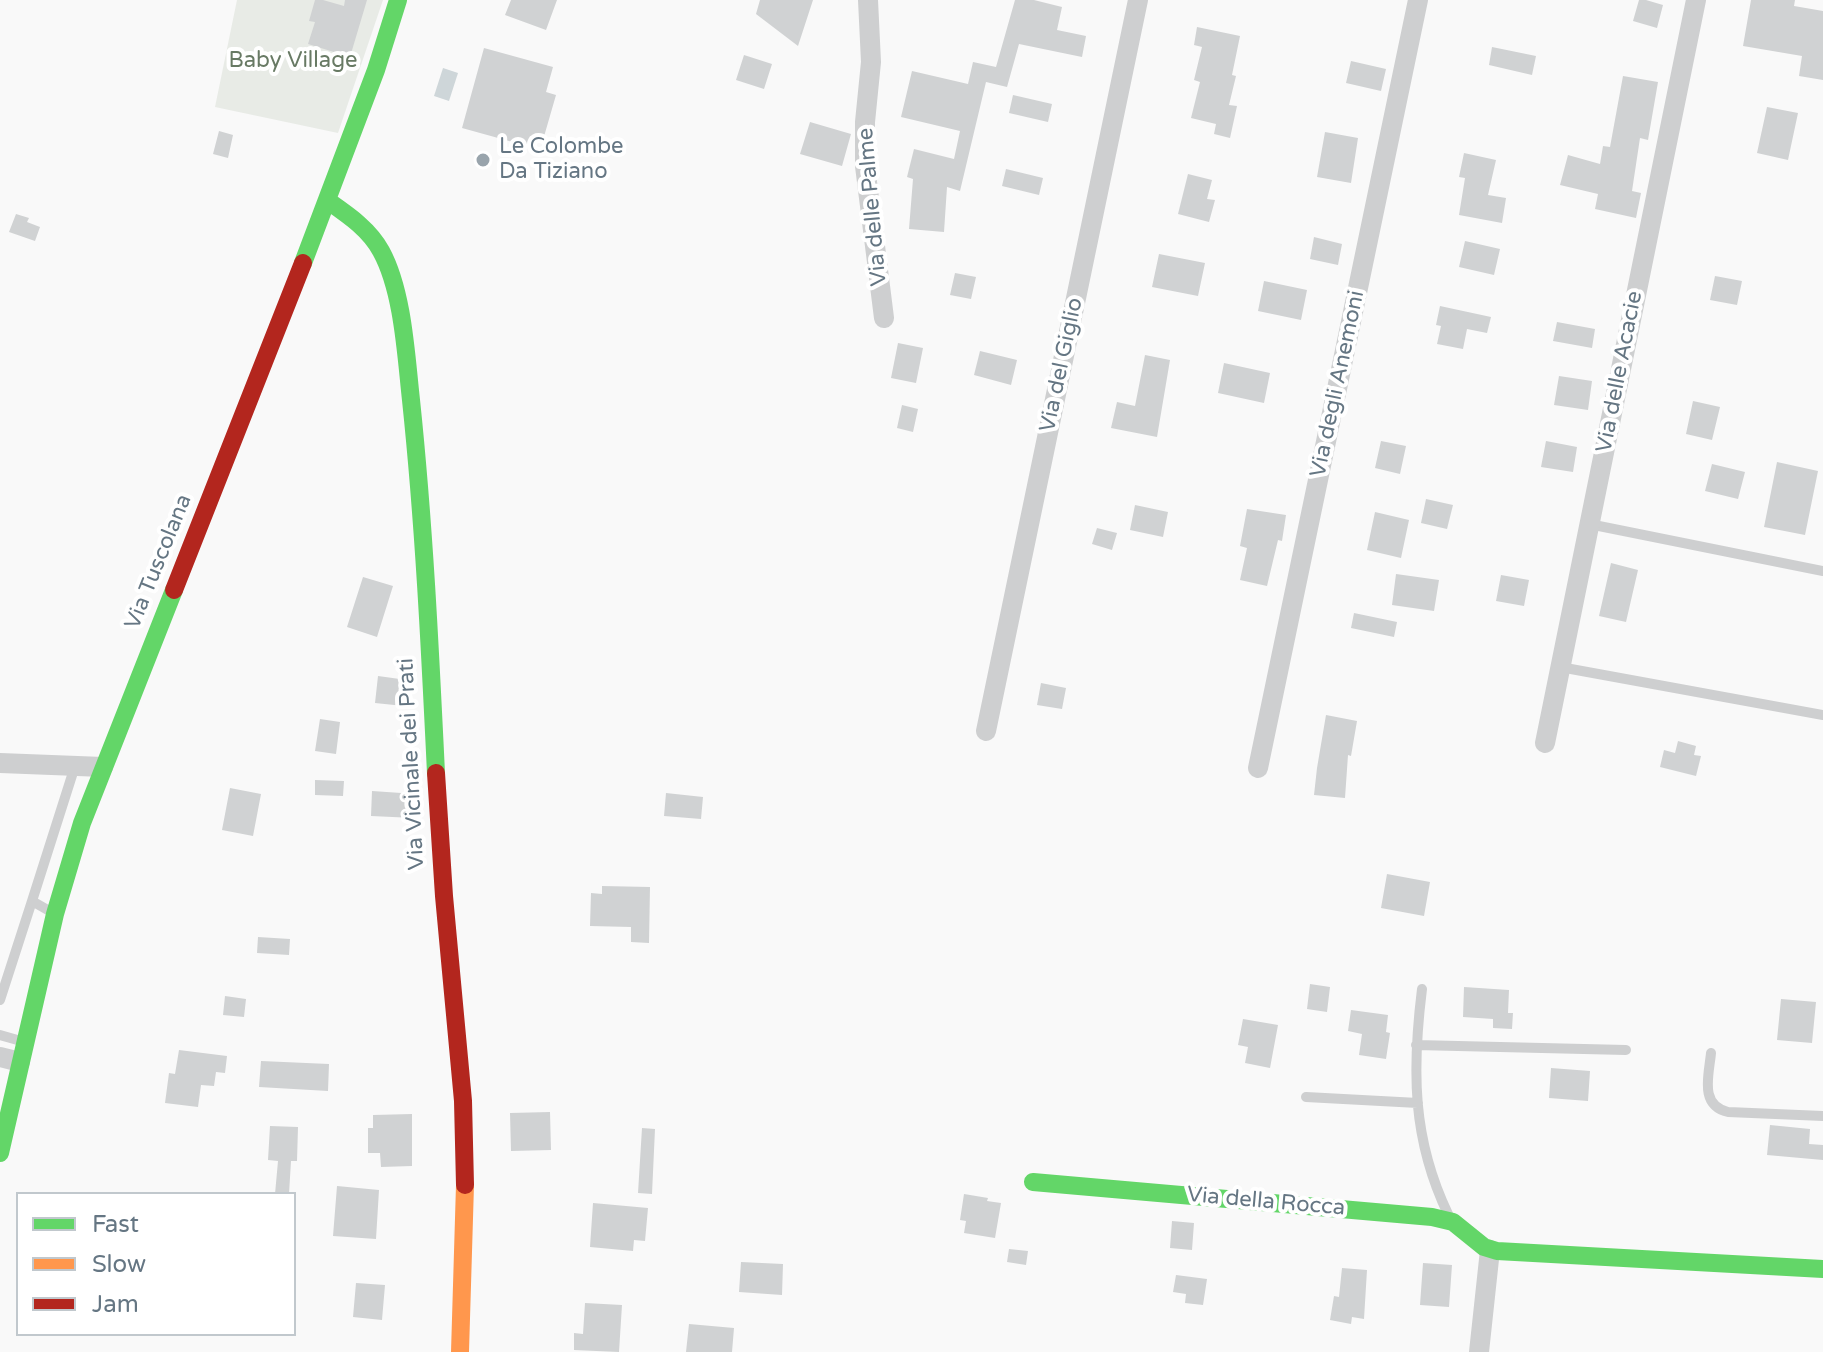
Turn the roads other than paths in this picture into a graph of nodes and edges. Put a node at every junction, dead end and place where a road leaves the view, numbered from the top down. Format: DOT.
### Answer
graph roads {
  1 [pos="398,0"];
  2 [pos="868,0"];
  3 [pos="1138,0"];
  4 [pos="1418,0"];
  5 [pos="1696,0"];
  6 [pos="328,201"];
  7 [pos="884,318"];
  8 [pos="1589,524"];
  9 [pos="1823,571"];
  10 [pos="1560,667"];
  11 [pos="1823,715"];
  12 [pos="986,731"];
  13 [pos="1545,743"];
  14 [pos="0,763"];
  15 [pos="75,766"];
  16 [pos="103,767"];
  17 [pos="1258,768"];
  18 [pos="32,901"];
  19 [pos="55,914"];
  20 [pos="1422,989"];
  21 [pos="0,1000"];
  22 [pos="0,1035"];
  23 [pos="1416,1045"];
  24 [pos="1626,1050"];
  25 [pos="1711,1053"];
  26 [pos="15,1054"];
  27 [pos="1306,1097"];
  28 [pos="1418,1103"];
  29 [pos="1823,1116"];
  30 [pos="0,1153"];
  31 [pos="1033,1182"];
  32 [pos="1453,1222"];
  33 [pos="1490,1250"];
  34 [pos="1823,1269"];
  35 [pos="460,1352"];
  36 [pos="1479,1352"];
  1 -- 6 [label="street, Via Tuscolana"];
  2 -- 7 [label="street, Via delle Palme"];
  3 -- 12 [label="street, Via del Giglio"];
  4 -- 17 [label="street, Via degli Anemoni"];
  5 -- 8 [label="street, Via delle Acacie"];
  6 -- 16 [label="street, Via Tuscolana"];
  6 -- 35 [label="street, Via Vicinale dei Prati"];
  8 -- 9 [label="lane"];
  8 -- 10 [label="street, Via delle Acacie"];
  10 -- 11 [label="lane"];
  10 -- 13 [label="street, Via delle Acacie"];
  14 -- 15 [label="street"];
  15 -- 16 [label="street"];
  15 -- 18 [label="lane"];
  16 -- 19 [label="street, Via Tuscolana"];
  18 -- 19 [label="lane"];
  18 -- 21 [label="lane"];
  19 -- 26 [label="street, Via Tuscolana"];
  20 -- 23 [label="lane"];
  22 -- 26 [label="lane"];
  23 -- 24 [label="lane"];
  23 -- 28 [label="lane"];
  25 -- 29 [label="lane"];
  26 -- 30 [label="street, Via Tuscolana"];
  27 -- 28 [label="lane"];
  28 -- 32 [label="lane"];
  31 -- 32 [label="street, Via della Rocca"];
  32 -- 33 [label="street, Via della Rocca"];
  33 -- 34 [label="street"];
  33 -- 36 [label="street"];
}
